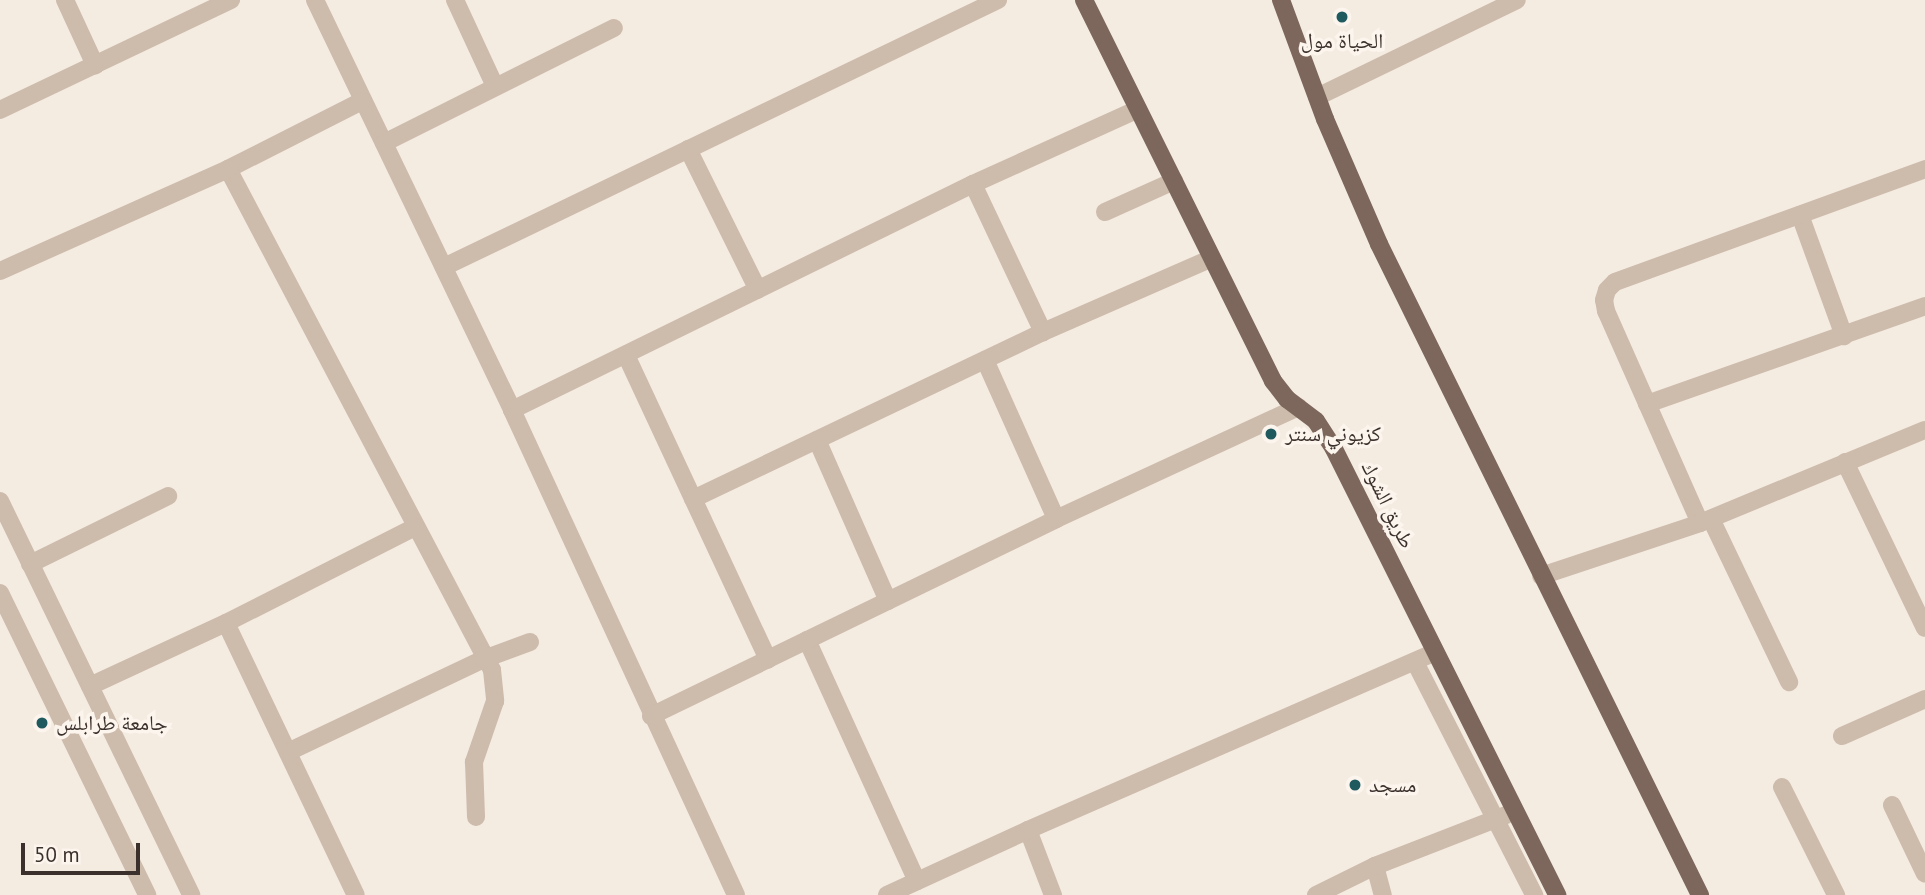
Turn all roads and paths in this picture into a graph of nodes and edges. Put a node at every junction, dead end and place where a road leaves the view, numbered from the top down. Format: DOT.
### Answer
graph roads {
  1 [pos="65,0"];
  2 [pos="231,0"];
  3 [pos="315,0"];
  4 [pos="455,0"];
  5 [pos="998,0"];
  6 [pos="1084,0"];
  7 [pos="1281,0"];
  8 [pos="1517,0"];
  9 [pos="614,28"];
  10 [pos="95,65"];
  11 [pos="495,86"];
  12 [pos="1317,97"];
  13 [pos="362,101"];
  14 [pos="1138,109"];
  15 [pos="0,110"];
  16 [pos="384,143"];
  17 [pos="688,149"];
  18 [pos="228,169"];
  19 [pos="1925,169"];
  20 [pos="1174,181"];
  21 [pos="973,184"];
  22 [pos="1105,212"];
  23 [pos="1800,215"];
  24 [pos="1212,258"];
  25 [pos="444,267"];
  26 [pos="0,271"];
  27 [pos="758,290"];
  28 [pos="1925,306"];
  29 [pos="1043,332"];
  30 [pos="1844,336"];
  31 [pos="626,355"];
  32 [pos="985,359"];
  33 [pos="1647,404"];
  34 [pos="1298,407"];
  35 [pos="512,410"];
  36 [pos="1925,430"];
  37 [pos="817,440"];
  38 [pos="1844,462"];
  39 [pos="168,496"];
  40 [pos="693,499"];
  41 [pos="0,501"];
  42 [pos="1056,519"];
  43 [pos="1706,521"];
  44 [pos="415,527"];
  45 [pos="30,564"];
  46 [pos="1541,576"];
  47 [pos="0,593"];
  48 [pos="888,601"];
  49 [pos="226,623"];
  50 [pos="1925,628"];
  51 [pos="807,640"];
  52 [pos="530,642"];
  53 [pos="1435,652"];
  54 [pos="484,659"];
  55 [pos="768,659"];
  56 [pos="1415,662"];
  57 [pos="1789,682"];
  58 [pos="90,686"];
  59 [pos="1925,699"];
  60 [pos="651,716"];
  61 [pos="1842,736"];
  62 [pos="288,752"];
  63 [pos="1782,787"];
  64 [pos="1892,805"];
  65 [pos="1515,811"];
  66 [pos="476,817"];
  67 [pos="1496,820"];
  68 [pos="1028,830"];
  69 [pos="1375,866"];
  70 [pos="1925,874"];
  71 [pos="917,881"];
  72 [pos="147,895"];
  73 [pos="191,895"];
  74 [pos="356,895"];
  75 [pos="736,895"];
  76 [pos="887,895"];
  77 [pos="1053,895"];
  78 [pos="1316,895"];
  79 [pos="1383,895"];
  80 [pos="1534,895"];
  81 [pos="1557,895"];
  82 [pos="1700,895"];
  83 [pos="1836,895"];
  1 -- 10 [label="street"];
  2 -- 10 [label="street"];
  3 -- 13 [label="street"];
  4 -- 11 [label="street"];
  5 -- 17 [label="street"];
  6 -- 14 [label="main road, طريق الشوك"];
  7 -- 12 [label="main road"];
  8 -- 12 [label="street"];
  9 -- 11 [label="street"];
  10 -- 15 [label="street"];
  11 -- 16 [label="street"];
  12 -- 46 [label="main road"];
  13 -- 16 [label="street"];
  13 -- 18 [label="street"];
  14 -- 20 [label="main road, طريق الشوك"];
  14 -- 21 [label="street"];
  16 -- 25 [label="street"];
  17 -- 25 [label="street"];
  17 -- 27 [label="street"];
  18 -- 26 [label="street"];
  18 -- 44 [label="street"];
  19 -- 23 [label="street"];
  20 -- 22 [label="street"];
  20 -- 24 [label="main road, طريق الشوك"];
  21 -- 27 [label="street"];
  21 -- 29 [label="street"];
  23 -- 30 [label="street"];
  23 -- 33 [label="street"];
  24 -- 29 [label="street"];
  24 -- 34 [label="main road, طريق الشوك"];
  25 -- 35 [label="street"];
  27 -- 31 [label="street"];
  28 -- 30 [label="street"];
  29 -- 32 [label="street"];
  30 -- 33 [label="street"];
  31 -- 35 [label="street"];
  31 -- 40 [label="street"];
  32 -- 37 [label="street"];
  32 -- 42 [label="street"];
  33 -- 43 [label="street"];
  34 -- 42 [label="street"];
  34 -- 53 [label="main road, طريق الشوك"];
  35 -- 60 [label="street"];
  36 -- 38 [label="street"];
  37 -- 40 [label="street"];
  37 -- 48 [label="street"];
  38 -- 43 [label="street"];
  38 -- 50 [label="street"];
  39 -- 45 [label="street"];
  40 -- 55 [label="street"];
  41 -- 45 [label="street"];
  42 -- 48 [label="street"];
  43 -- 46 [label="street"];
  43 -- 57 [label="street"];
  44 -- 49 [label="street"];
  44 -- 54 [label="street"];
  45 -- 58 [label="street"];
  46 -- 82 [label="main road"];
  47 -- 72 [label="street"];
  48 -- 51 [label="street"];
  49 -- 58 [label="street"];
  49 -- 62 [label="street"];
  51 -- 55 [label="street"];
  51 -- 71 [label="street"];
  52 -- 54 [label="street"];
  53 -- 56 [label="street"];
  53 -- 65 [label="main road, طريق الشوك"];
  54 -- 62 [label="street"];
  54 -- 66 [label="street"];
  55 -- 60 [label="street"];
  56 -- 67 [label="street"];
  56 -- 68 [label="street"];
  58 -- 73 [label="street"];
  59 -- 61 [label="street"];
  60 -- 75 [label="street"];
  62 -- 74 [label="street"];
  63 -- 83 [label="street"];
  64 -- 70 [label="street"];
  65 -- 67 [label="street"];
  65 -- 81 [label="main road, طريق الشوك"];
  67 -- 69 [label="street"];
  67 -- 80 [label="street"];
  68 -- 71 [label="street"];
  68 -- 77 [label="street"];
  69 -- 78 [label="street"];
  69 -- 79 [label="street"];
  71 -- 76 [label="street"];
}
